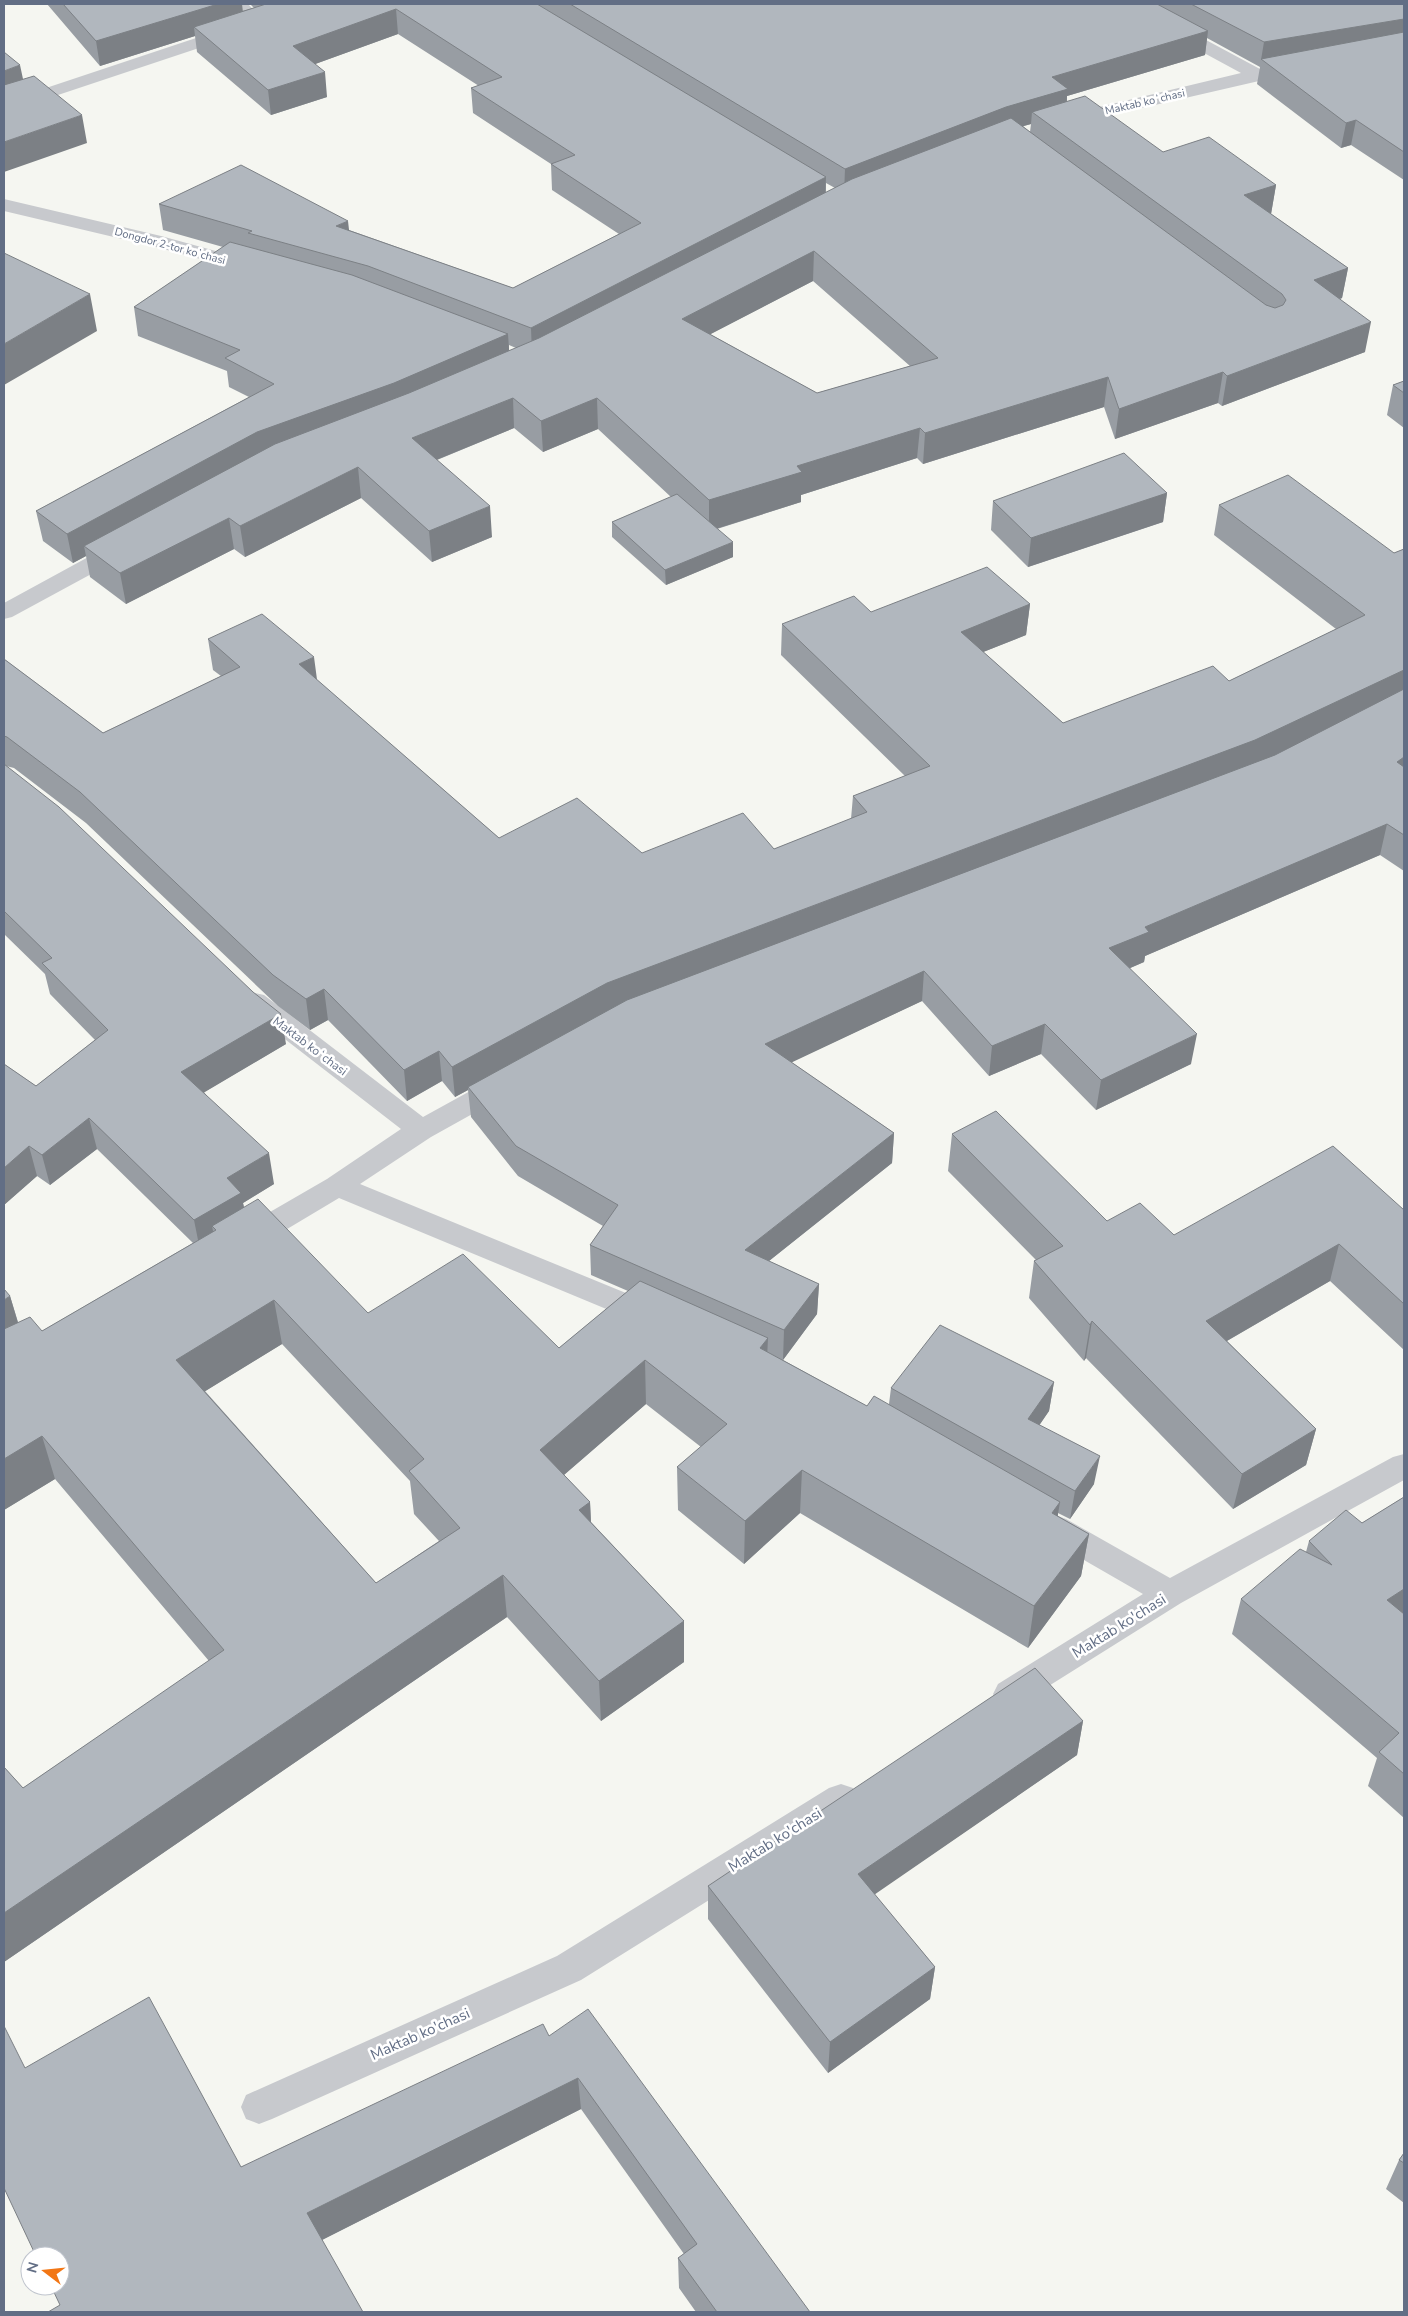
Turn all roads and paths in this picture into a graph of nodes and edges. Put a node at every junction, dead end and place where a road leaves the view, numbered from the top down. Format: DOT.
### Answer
graph roads {
  1 [pos="239,4"];
  2 [pos="1127,4"];
  3 [pos="275,18"];
  4 [pos="257,23"];
  5 [pos="1316,65"];
  6 [pos="1257,75"];
  7 [pos="4,108"];
  8 [pos="1048,126"];
  9 [pos="5,206"];
  10 [pos="262,270"];
  11 [pos="141,538"];
  12 [pos="4,612"];
  13 [pos="239,986"];
  14 [pos="524,1074"];
  15 [pos="421,1130"];
  16 [pos="337,1186"];
  17 [pos="230,1249"];
  18 [pos="678,1327"];
  19 [pos="1404,1466"];
  20 [pos="1032,1515"];
  21 [pos="1170,1594"];
  22 [pos="984,1710"];
  23 [pos="865,1784"];
  24 [pos="259,2106"];
  1 -- 4 [label="street"];
  2 -- 6 [label="street"];
  3 -- 4 [label="street"];
  4 -- 7 [label="street"];
  5 -- 6 [label="street, Maktab koʻchasi"];
  6 -- 8 [label="street, Maktab koʻchasi"];
  9 -- 10 [label="street, Dongdor 2-tor koʼchasi"];
  11 -- 12 [label="street"];
  13 -- 15 [label="street, Maktab koʻchasi"];
  14 -- 15 [label="street"];
  15 -- 16 [label="street"];
  16 -- 17 [label="street"];
  16 -- 18 [label="street"];
  19 -- 21 [label="street, Maktab ko'chasi"];
  20 -- 21 [label="street"];
  21 -- 22 [label="street, Maktab ko'chasi"];
  23 -- 24 [label="street, Maktab ko'chasi"];
}
